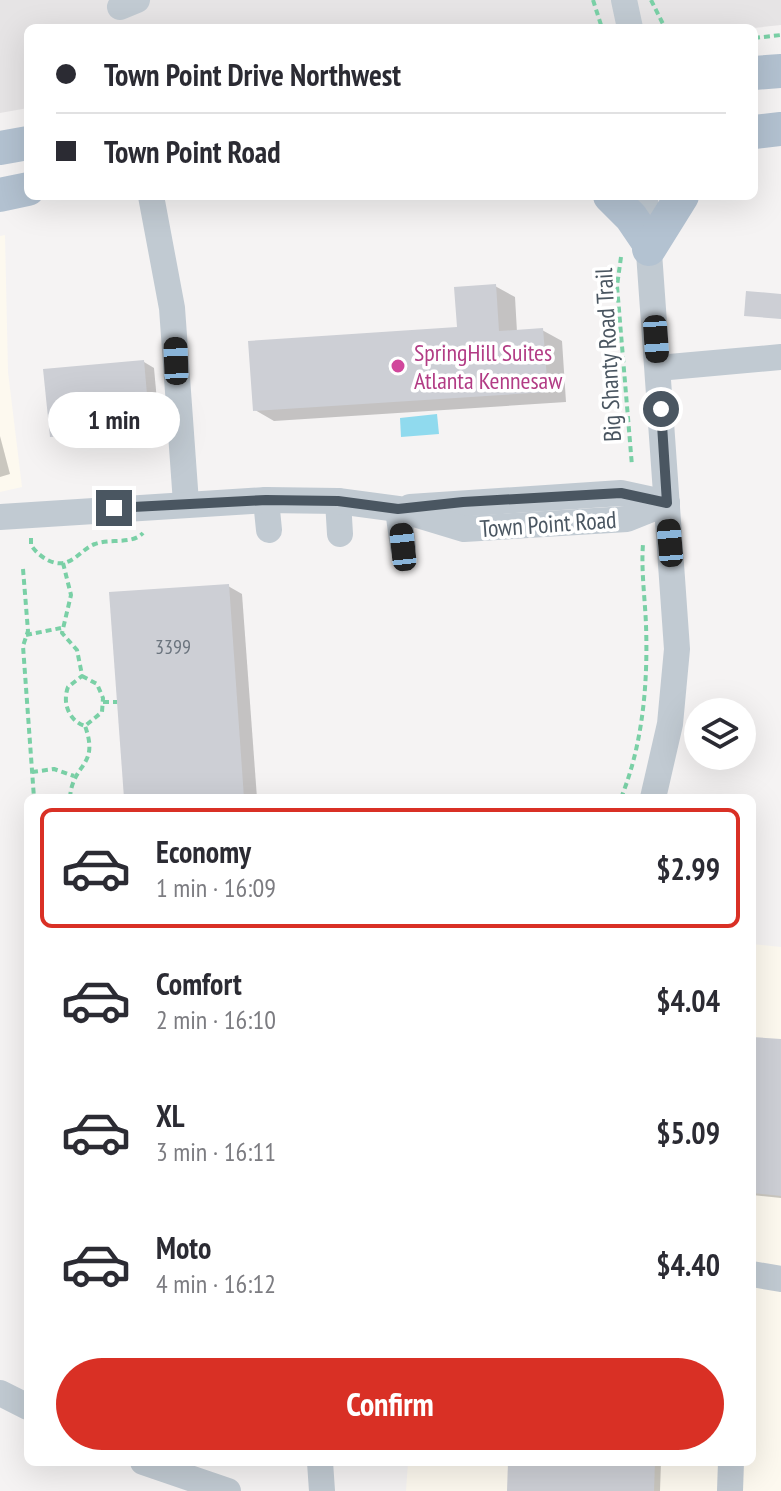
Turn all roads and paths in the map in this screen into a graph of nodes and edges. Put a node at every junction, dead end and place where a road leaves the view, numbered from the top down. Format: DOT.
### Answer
graph roads {
  1 [pos="593,0"];
  2 [pos="624,0"];
  3 [pos="651,0"];
  4 [pos="601,24"];
  5 [pos="629,24"];
  6 [pos="663,24"];
  7 [pos="781,35"];
  8 [pos="758,38"];
  9 [pos="781,71"];
  10 [pos="758,73"];
  11 [pos="24,144"];
  12 [pos="0,148"];
  13 [pos="24,190"];
  14 [pos="0,195"];
  15 [pos="152,200"];
  16 [pos="614,200"];
  17 [pos="645,200"];
  18 [pos="679,200"];
  19 [pos="639,249"];
  20 [pos="781,357"];
  21 [pos="658,368"];
  22 [pos="632,466"];
  23 [pos="266,500"];
  24 [pos="338,501"];
  25 [pos="186,503"];
  26 [pos="667,503"];
  27 [pos="142,506"];
  28 [pos="398,509"];
  29 [pos="31,514"];
  30 [pos="0,517"];
  31 [pos="269,530"];
  32 [pos="340,534"];
  33 [pos="643,544"];
  34 [pos="403,547"];
  35 [pos="63,563"];
  36 [pos="23,569"];
  37 [pos="61,628"];
  38 [pos="26,635"];
  39 [pos="82,676"];
  40 [pos="103,702"];
  41 [pos="117,702"];
  42 [pos="85,726"];
  43 [pos="32,772"];
  44 [pos="74,776"];
  45 [pos="34,794"];
  46 [pos="71,794"];
  47 [pos="622,794"];
  48 [pos="654,794"];
  49 [pos="756,1275"];
  50 [pos="781,1279"];
  51 [pos="0,1393"];
  52 [pos="24,1405"];
  53 [pos="155,1466"];
  54 [pos="320,1466"];
  55 [pos="731,1466"];
  56 [pos="228,1491"];
  57 [pos="322,1491"];
  58 [pos="730,1491"];
  1 -- 4 [label="path"];
  2 -- 5 [label="street"];
  3 -- 6 [label="path"];
  7 -- 8 [label="path"];
  9 -- 10 [label="main road"];
  11 -- 12 [label="main road"];
  13 -- 14 [label="main road"];
  15 -- 25 [label="street"];
  16 -- 19 [label="main road"];
  17 -- 19 [label="street"];
  18 -- 19 [label="main road"];
  19 -- 21 [label="street"];
  19 -- 22 [label="path, Big Shanty Road Trail"];
  20 -- 21 [label="street"];
  21 -- 26 [label="street"];
  23 -- 24 [label="street, Town Point Road"];
  23 -- 25 [label="street, Town Point Road"];
  23 -- 31 [label="street"];
  24 -- 28 [label="street, Town Point Road"];
  24 -- 32 [label="street"];
  25 -- 27 [label="street, Town Point Road"];
  26 -- 28 [label="street, Town Point Road"];
  26 -- 48 [label="street"];
  27 -- 29 [label="street, Town Point Road"];
  27 -- 35 [label="path"];
  28 -- 34 [label="street"];
  29 -- 30 [label="street, Town Point Road"];
  29 -- 35 [label="path"];
  33 -- 47 [label="path"];
  35 -- 37 [label="path"];
  36 -- 38 [label="path"];
  37 -- 38 [label="path"];
  37 -- 39 [label="path"];
  38 -- 43 [label="path"];
  39 -- 40 [label="path"];
  39 -- 42 [label="path"];
  40 -- 41 [label="path"];
  40 -- 42 [label="path"];
  42 -- 44 [label="path"];
  43 -- 44 [label="path"];
  43 -- 45 [label="path"];
  44 -- 46 [label="path"];
  49 -- 50 [label="street"];
  51 -- 52 [label="street"];
  53 -- 56 [label="street"];
  54 -- 57 [label="street"];
  55 -- 58 [label="street"];
}
